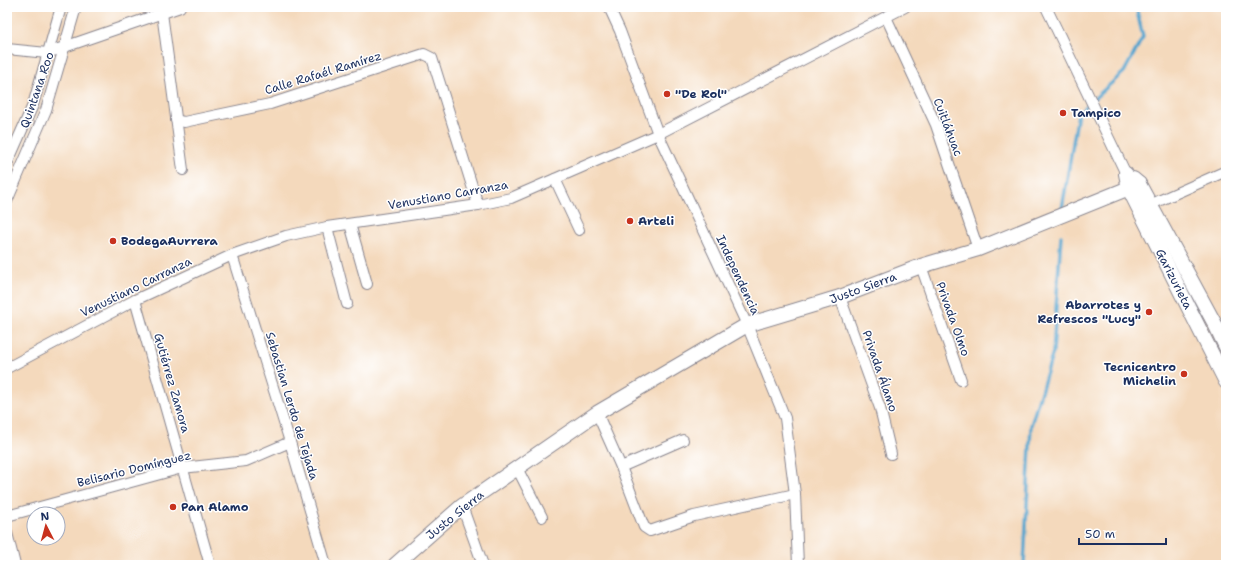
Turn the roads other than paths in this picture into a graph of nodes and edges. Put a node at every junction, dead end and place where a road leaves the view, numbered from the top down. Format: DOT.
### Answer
graph roads {
  1 [pos="61,7"];
  2 [pos="76,7"];
  3 [pos="180,7"];
  4 [pos="609,7"];
  5 [pos="905,7"];
  6 [pos="1046,7"];
  7 [pos="162,13"];
  8 [pos="886,17"];
  9 [pos="64,48"];
  10 [pos="7,49"];
  11 [pos="47,53"];
  12 [pos="176,120"];
  13 [pos="658,134"];
  14 [pos="7,164"];
  15 [pos="183,170"];
  16 [pos="1226,170"];
  17 [pos="1126,174"];
  18 [pos="555,179"];
  19 [pos="1134,186"];
  20 [pos="7,201"];
  21 [pos="478,205"];
  22 [pos="1145,207"];
  23 [pos="350,224"];
  24 [pos="327,227"];
  25 [pos="580,230"];
  26 [pos="978,249"];
  27 [pos="232,255"];
  28 [pos="920,266"];
  29 [pos="368,284"];
  30 [pos="840,297"];
  31 [pos="135,300"];
  32 [pos="347,304"];
  33 [pos="747,325"];
  34 [pos="1226,347"];
  35 [pos="7,368"];
  36 [pos="961,380"];
  37 [pos="1226,382"];
  38 [pos="597,413"];
  39 [pos="683,440"];
  40 [pos="290,442"];
  41 [pos="892,454"];
  42 [pos="621,466"];
  43 [pos="182,468"];
  44 [pos="517,468"];
  45 [pos="795,494"];
  46 [pos="462,506"];
  47 [pos="7,516"];
  48 [pos="542,517"];
  49 [pos="7,533"];
  50 [pos="15,565"];
  51 [pos="210,565"];
  52 [pos="326,565"];
  53 [pos="395,565"];
  54 [pos="483,565"];
  55 [pos="798,565"];
  1 -- 11 [label="street, Quintana Roo"];
  2 -- 9 [label="street, Quintana Roo"];
  3 -- 7 [label="street"];
  4 -- 13 [label="street, Independencia"];
  5 -- 8 [label="street, Venustiano Carranza"];
  6 -- 17 [label="street, Garizurieta"];
  7 -- 9 [label="street"];
  7 -- 12 [label="street"];
  8 -- 13 [label="street, Venustiano Carranza"];
  8 -- 26 [label="street, Cuitláhuac"];
  9 -- 11 [label="street"];
  9 -- 20 [label="street, Quintana Roo"];
  10 -- 11 [label="street"];
  11 -- 14 [label="street, Quintana Roo"];
  12 -- 15 [label="street"];
  12 -- 21 [label="street, Calle Rafaél Ramírez"];
  13 -- 18 [label="street, Venustiano Carranza"];
  13 -- 33 [label="street, Independencia"];
  16 -- 22 [label="street"];
  17 -- 19 [label="main road, Garizurieta"];
  18 -- 21 [label="street, Venustiano Carranza"];
  18 -- 25 [label="street"];
  19 -- 22 [label="main road, Garizurieta"];
  19 -- 26 [label="main road, Justo Sierra"];
  21 -- 23 [label="street, Venustiano Carranza"];
  22 -- 34 [label="main road, Garizurieta"];
  22 -- 37 [label="main road, Garizurieta"];
  23 -- 24 [label="street, Venustiano Carranza"];
  23 -- 29 [label="street"];
  24 -- 27 [label="street, Venustiano Carranza"];
  24 -- 32 [label="street"];
  26 -- 28 [label="main road, Justo Sierra"];
  27 -- 31 [label="street, Venustiano Carranza"];
  27 -- 40 [label="street, Sebastian Lerdo de Tejada"];
  28 -- 30 [label="main road, Justo Sierra"];
  28 -- 36 [label="street, Privada Olmo"];
  30 -- 33 [label="main road, Justo Sierra"];
  30 -- 41 [label="street, Privada Álamo"];
  31 -- 35 [label="street, Venustiano Carranza"];
  31 -- 43 [label="street, Gutiérrez Zamora"];
  33 -- 38 [label="main road, Justo Sierra"];
  33 -- 45 [label="street, Independencia"];
  38 -- 42 [label="street"];
  38 -- 44 [label="main road, Justo Sierra"];
  39 -- 42 [label="street"];
  40 -- 43 [label="street, Belisario Domínguez"];
  40 -- 52 [label="street, Sebastian Lerdo de Tejada"];
  42 -- 45 [label="street"];
  43 -- 47 [label="street, Belisario Domínguez"];
  43 -- 51 [label="street, Gutiérrez Zamora"];
  44 -- 46 [label="main road, Justo Sierra"];
  44 -- 48 [label="street"];
  45 -- 55 [label="street, Independencia"];
  46 -- 53 [label="main road, Justo Sierra"];
  46 -- 54 [label="street"];
  49 -- 50 [label="street"];
}
